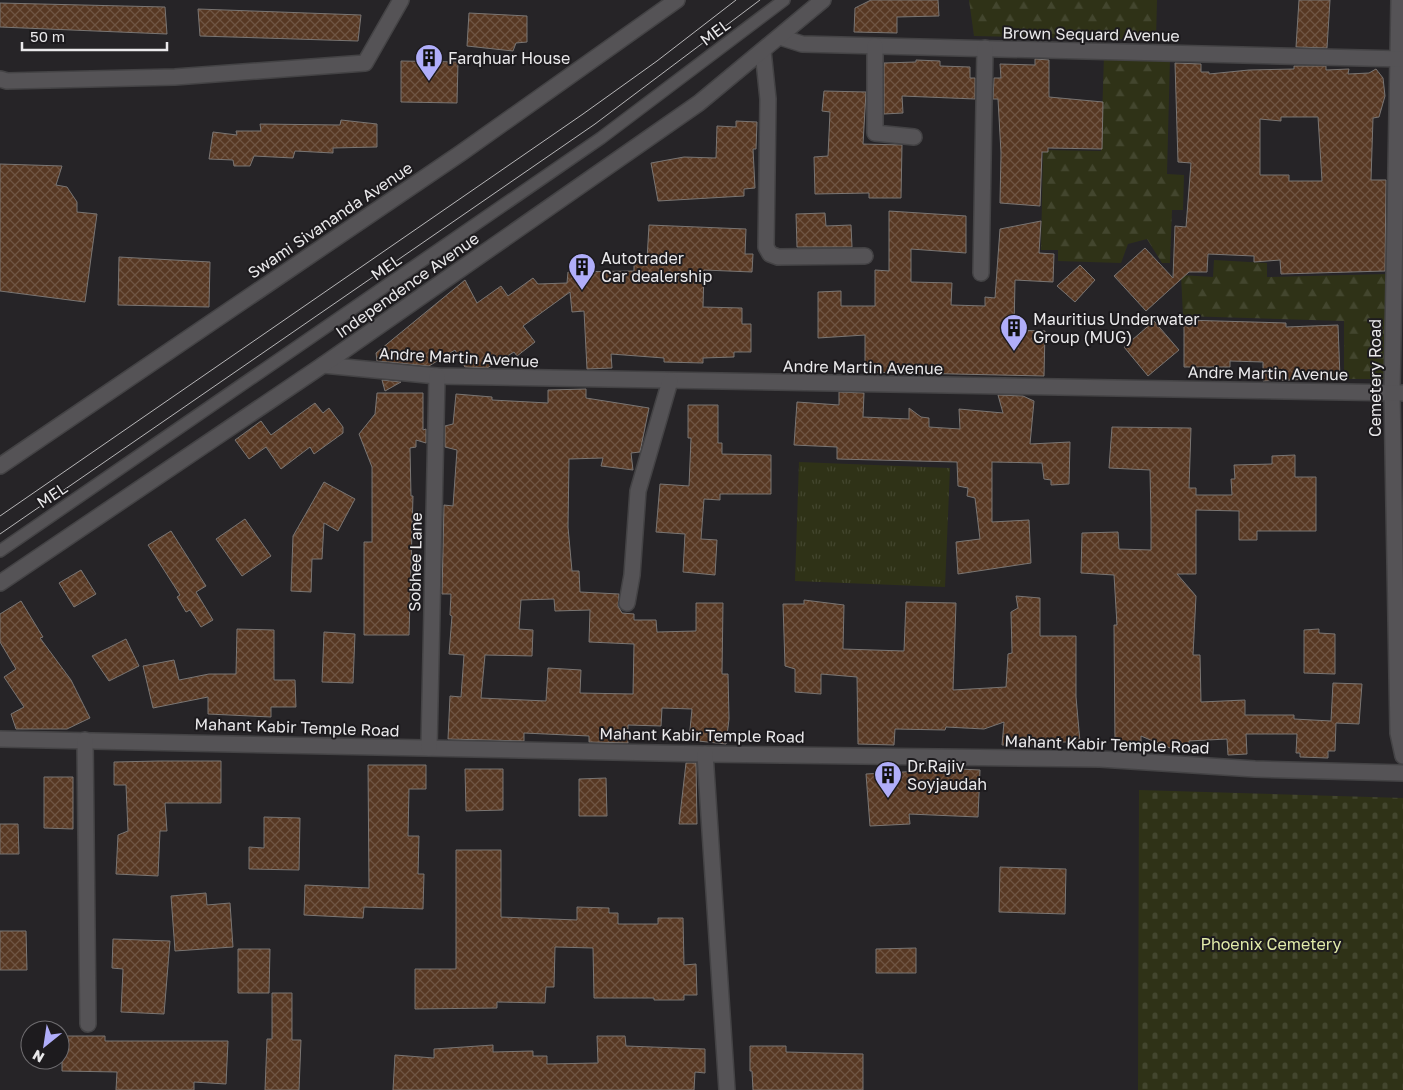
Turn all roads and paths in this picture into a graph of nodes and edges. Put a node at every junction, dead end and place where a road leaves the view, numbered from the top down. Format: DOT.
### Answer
graph roads {
  1 [pos="401,0"];
  2 [pos="677,0"];
  3 [pos="784,0"];
  4 [pos="823,0"];
  5 [pos="1399,0"];
  6 [pos="780,37"];
  7 [pos="875,46"];
  8 [pos="985,48"];
  9 [pos="763,51"];
  10 [pos="1401,59"];
  11 [pos="0,79"];
  12 [pos="914,137"];
  13 [pos="865,256"];
  14 [pos="980,272"];
  15 [pos="323,365"];
  16 [pos="437,376"];
  17 [pos="670,381"];
  18 [pos="1397,393"];
  19 [pos="0,466"];
  20 [pos="0,551"];
  21 [pos="0,583"];
  22 [pos="627,603"];
  23 [pos="0,738"];
  24 [pos="85,740"];
  25 [pos="429,748"];
  26 [pos="705,754"];
  27 [pos="1403,756"];
  28 [pos="1403,773"];
  29 [pos="88,1024"];
  30 [pos="726,1090"];
  1 -- 11 [label="street"];
  2 -- 19 [label="street, Swami Sivananda Avenue"];
  3 -- 20 [label="lane, MEL"];
  4 -- 6 [label="street, Independence Avenue"];
  5 -- 10 [label="street, Cemetery Road"];
  6 -- 7 [label="street, Brown Sequard Avenue"];
  6 -- 9 [label="street, Independence Avenue"];
  7 -- 8 [label="street, Brown Sequard Avenue"];
  7 -- 12 [label="street"];
  8 -- 10 [label="street, Brown Sequard Avenue"];
  8 -- 14 [label="street"];
  9 -- 13 [label="street"];
  9 -- 15 [label="street, Independence Avenue"];
  10 -- 18 [label="street, Cemetery Road"];
  15 -- 16 [label="street, Andre Martin Avenue"];
  15 -- 21 [label="street, Independence Avenue"];
  16 -- 17 [label="street, Andre Martin Avenue"];
  16 -- 25 [label="street, Sobhee Lane"];
  17 -- 18 [label="street, Andre Martin Avenue"];
  17 -- 22 [label="street"];
  18 -- 27 [label="street, Cemetery Road"];
  23 -- 24 [label="street, Mahant Kabir Temple Road"];
  24 -- 25 [label="street, Mahant Kabir Temple Road"];
  24 -- 29 [label="street"];
  25 -- 26 [label="street, Mahant Kabir Temple Road"];
  26 -- 28 [label="street, Mahant Kabir Temple Road"];
  26 -- 30 [label="street"];
}
